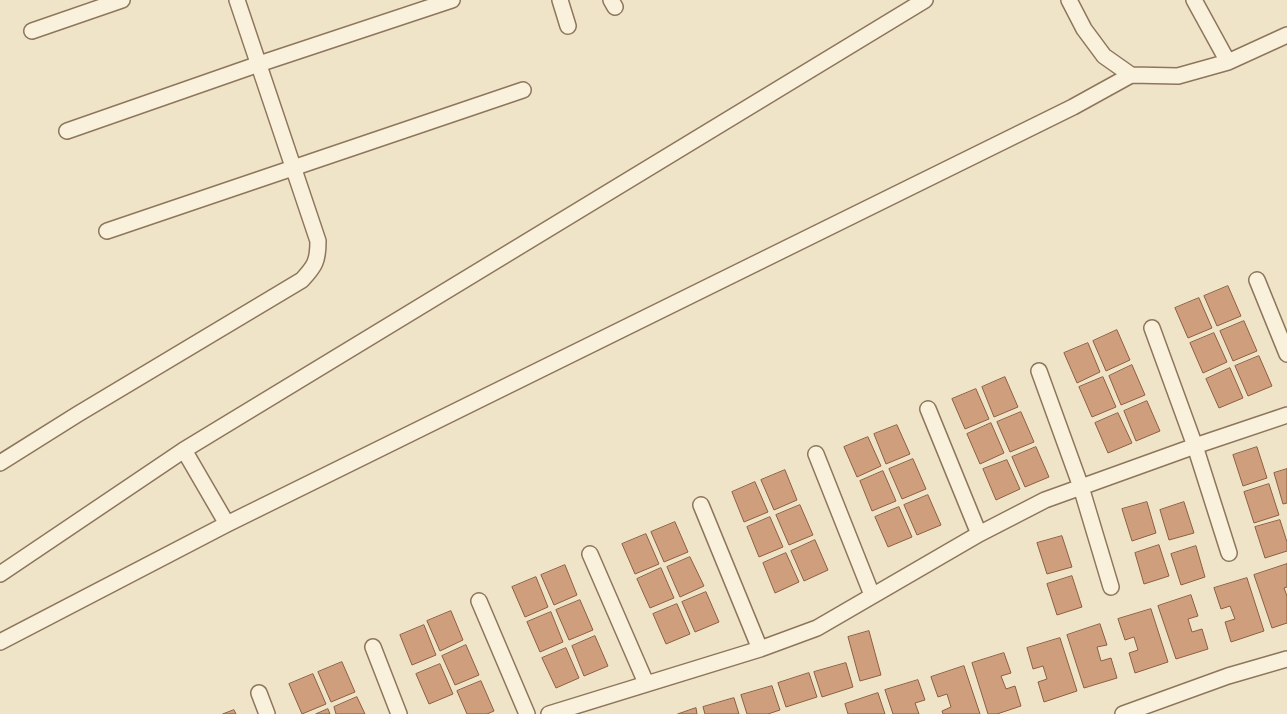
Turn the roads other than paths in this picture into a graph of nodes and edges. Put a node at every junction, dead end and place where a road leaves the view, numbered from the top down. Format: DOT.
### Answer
graph roads {
  1 [pos="122,0"];
  2 [pos="237,0"];
  3 [pos="452,0"];
  4 [pos="560,0"];
  5 [pos="925,0"];
  6 [pos="1069,0"];
  7 [pos="1194,0"];
  8 [pos="568,26"];
  9 [pos="32,31"];
  10 [pos="1287,35"];
  11 [pos="1228,62"];
  12 [pos="259,64"];
  13 [pos="1131,75"];
  14 [pos="523,90"];
  15 [pos="67,131"];
  16 [pos="293,167"];
  17 [pos="108,231"];
  18 [pos="1257,280"];
  19 [pos="1152,328"];
  20 [pos="1287,354"];
  21 [pos="1039,371"];
  22 [pos="928,409"];
  23 [pos="1287,416"];
  24 [pos="1195,446"];
  25 [pos="184,450"];
  26 [pos="816,454"];
  27 [pos="0,463"];
  28 [pos="1081,487"];
  29 [pos="701,505"];
  30 [pos="227,524"];
  31 [pos="979,534"];
  32 [pos="1229,552"];
  33 [pos="590,554"];
  34 [pos="0,574"];
  35 [pos="1111,587"];
  36 [pos="872,595"];
  37 [pos="479,601"];
  38 [pos="0,642"];
  39 [pos="374,647"];
  40 [pos="760,649"];
  41 [pos="1287,659"];
  42 [pos="646,683"];
  43 [pos="259,693"];
  44 [pos="267,714"];
  45 [pos="399,714"];
  46 [pos="527,714"];
  47 [pos="549,714"];
  48 [pos="1123,714"];
  1 -- 9 [label="street"];
  2 -- 12 [label="street"];
  3 -- 12 [label="street"];
  4 -- 8 [label="street"];
  5 -- 25 [label="street"];
  6 -- 13 [label="street"];
  7 -- 11 [label="street"];
  10 -- 11 [label="street"];
  11 -- 13 [label="street"];
  12 -- 15 [label="street"];
  12 -- 16 [label="street"];
  13 -- 30 [label="street"];
  14 -- 16 [label="street"];
  16 -- 17 [label="street"];
  16 -- 27 [label="street"];
  18 -- 20 [label="street"];
  19 -- 24 [label="street"];
  21 -- 28 [label="street"];
  22 -- 31 [label="street"];
  23 -- 24 [label="street"];
  24 -- 28 [label="street"];
  24 -- 32 [label="street"];
  25 -- 30 [label="street"];
  25 -- 34 [label="street"];
  26 -- 36 [label="street"];
  28 -- 31 [label="street"];
  28 -- 35 [label="street"];
  29 -- 40 [label="street"];
  30 -- 38 [label="street"];
  31 -- 36 [label="street"];
  33 -- 42 [label="street"];
  36 -- 40 [label="street"];
  37 -- 46 [label="street"];
  39 -- 45 [label="street"];
  40 -- 42 [label="street"];
  41 -- 48 [label="street"];
  42 -- 47 [label="street"];
  43 -- 44 [label="street"];
}
